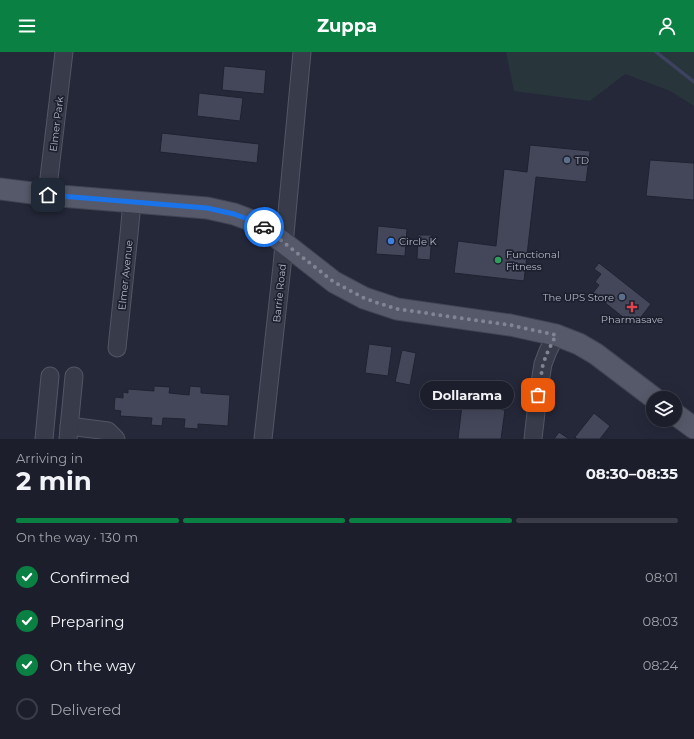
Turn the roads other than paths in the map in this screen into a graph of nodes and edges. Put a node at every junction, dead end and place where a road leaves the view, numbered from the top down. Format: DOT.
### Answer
graph roads {
  1 [pos="64,52"];
  2 [pos="302,52"];
  3 [pos="0,190"];
  4 [pos="48,195"];
  5 [pos="132,202"];
  6 [pos="284,243"];
  7 [pos="556,335"];
  8 [pos="116,348"];
  9 [pos="50,376"];
  10 [pos="74,376"];
  11 [pos="646,392"];
  12 [pos="682,419"];
  13 [pos="694,428"];
  14 [pos="68,432"];
  15 [pos="44,439"];
  16 [pos="116,439"];
  17 [pos="263,439"];
  18 [pos="533,439"];
  1 -- 4 [label="street, Elmer Park"];
  2 -- 6 [label="street, Barrie Road"];
  3 -- 4 [label="main road"];
  4 -- 5 [label="main road"];
  5 -- 6 [label="main road"];
  5 -- 8 [label="street, Elmer Avenue"];
  6 -- 7 [label="main road"];
  6 -- 17 [label="street, Barrie Road"];
  7 -- 11 [label="main road"];
  7 -- 18 [label="street"];
  9 -- 15 [label="street"];
  10 -- 14 [label="street"];
  12 -- 13 [label="main road"];
  14 -- 16 [label="street"];
}
